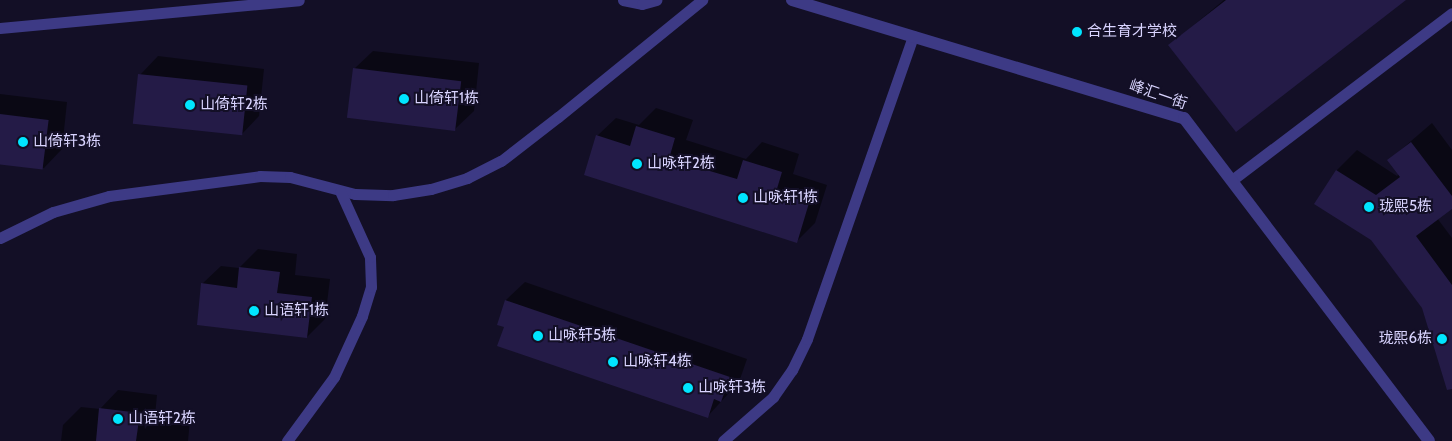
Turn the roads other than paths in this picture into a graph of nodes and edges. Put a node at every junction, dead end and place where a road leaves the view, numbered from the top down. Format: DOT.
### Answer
graph roads {
  1 [pos="299,0"];
  2 [pos="623,0"];
  3 [pos="656,0"];
  4 [pos="702,0"];
  5 [pos="792,0"];
  6 [pos="1452,13"];
  7 [pos="0,28"];
  8 [pos="913,36"];
  9 [pos="1232,180"];
  10 [pos="340,191"];
  11 [pos="0,238"];
  12 [pos="286,441"];
  13 [pos="723,441"];
  14 [pos="1429,441"];
  1 -- 7 [label="lane"];
  2 -- 3 [label="lane"];
  4 -- 10 [label="lane"];
  5 -- 8 [label="street, 峰汇一街"];
  6 -- 9 [label="lane"];
  8 -- 9 [label="street, 峰汇一街"];
  8 -- 13 [label="lane"];
  9 -- 14 [label="street, 峰汇一街"];
  10 -- 11 [label="lane"];
  10 -- 12 [label="lane"];
}
